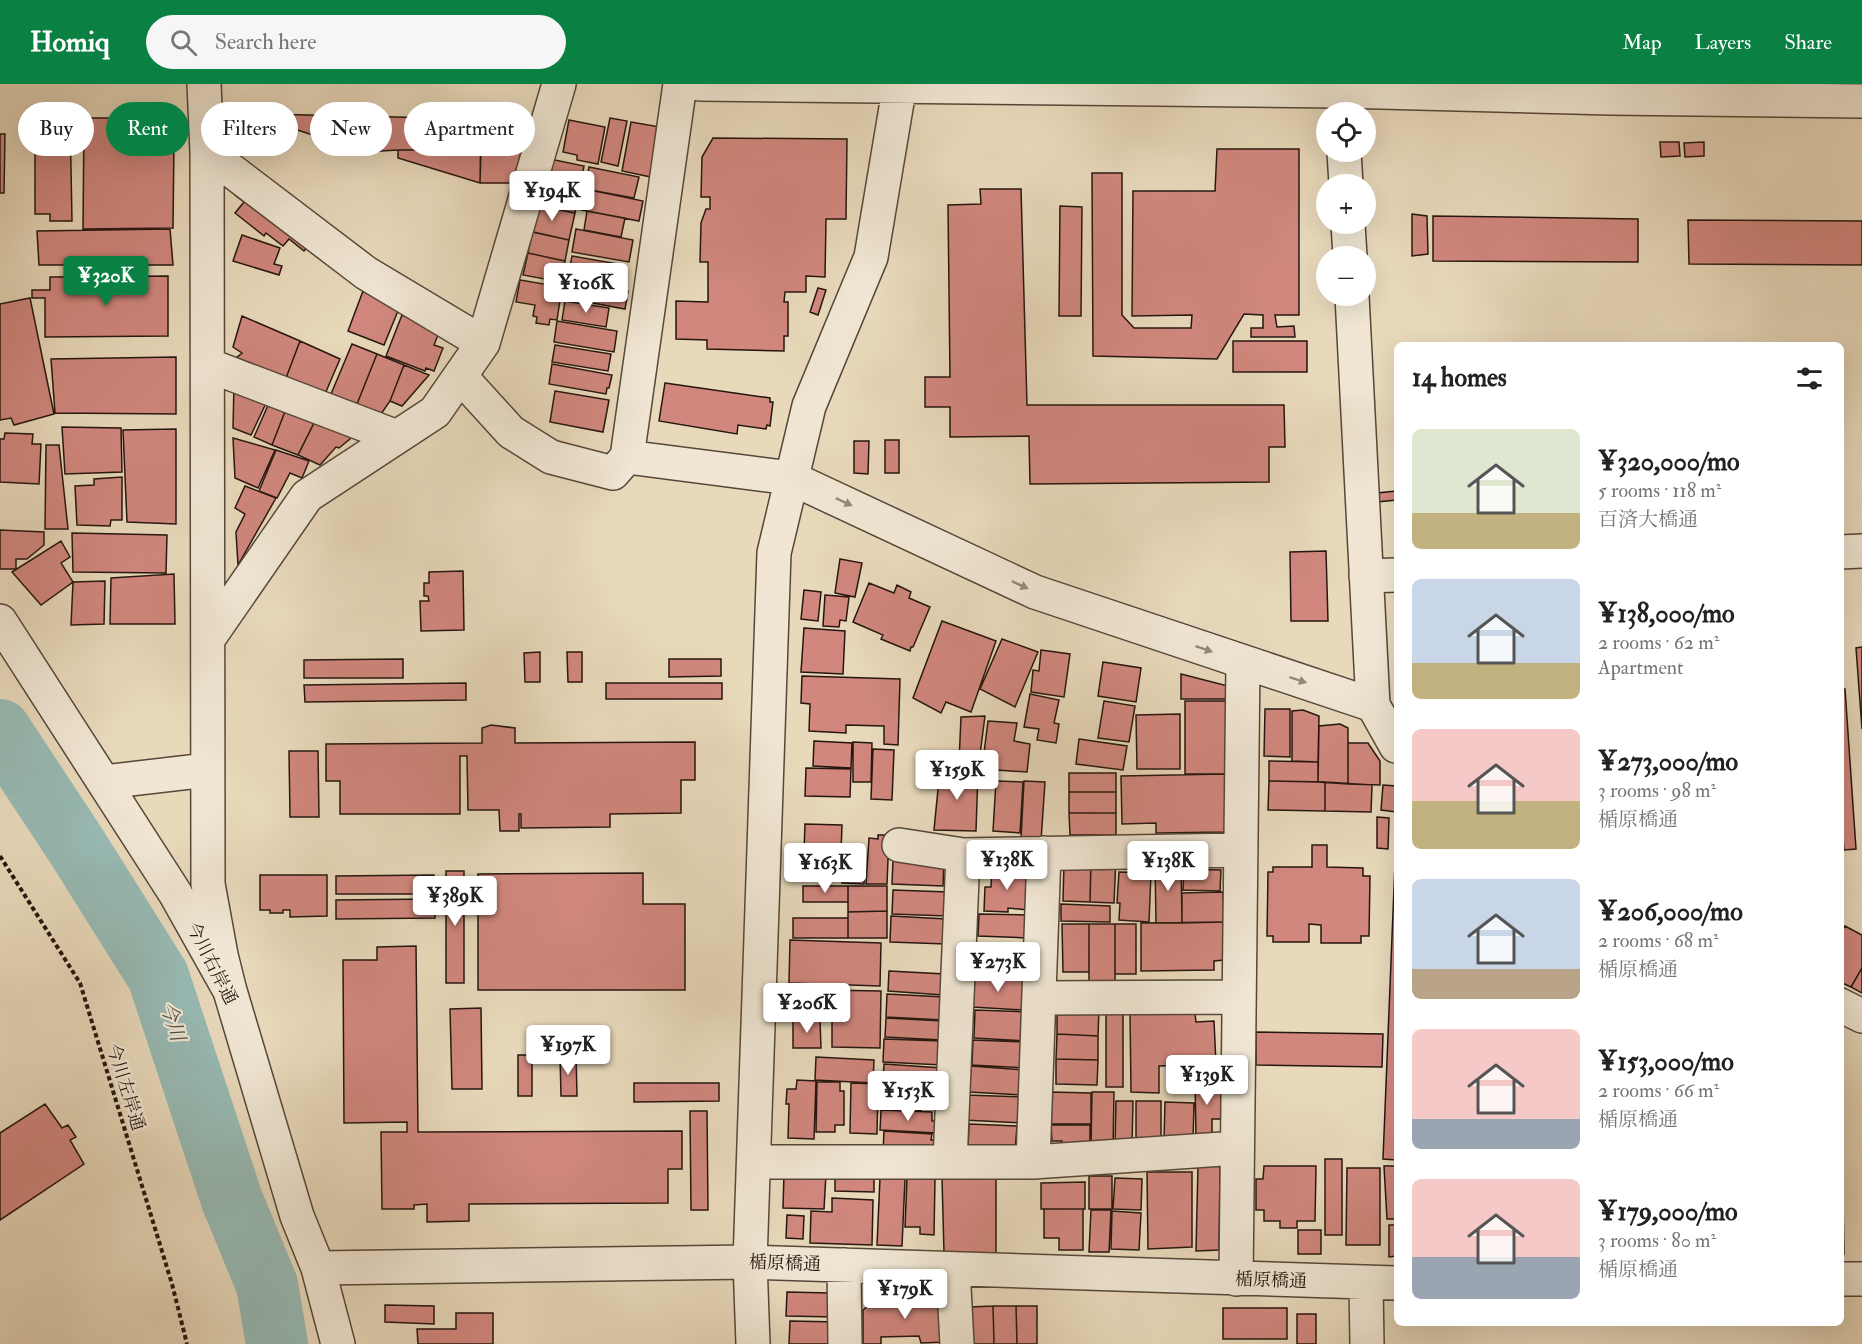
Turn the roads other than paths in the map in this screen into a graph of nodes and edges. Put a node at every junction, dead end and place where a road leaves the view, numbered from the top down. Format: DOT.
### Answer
graph roads {
  1 [pos="191,84"];
  2 [pos="204,84"];
  3 [pos="221,84"];
  4 [pos="559,84"];
  5 [pos="680,84"];
  6 [pos="700,84"];
  7 [pos="900,85"];
  8 [pos="1611,91"];
  9 [pos="1862,101"];
  10 [pos="205,102"];
  11 [pos="1342,102"];
  12 [pos="207,156"];
  13 [pos="212,156"];
  14 [pos="1353,306"];
  15 [pos="483,343"];
  16 [pos="208,365"];
  17 [pos="460,376"];
  18 [pos="397,436"];
  19 [pos="627,457"];
  20 [pos="790,478"];
  21 [pos="1862,551"];
  22 [pos="1844,552"];
  23 [pos="1381,575"];
  24 [pos="0,621"];
  25 [pos="208,639"];
  26 [pos="1243,662"];
  27 [pos="1373,705"];
  28 [pos="1394,743"];
  29 [pos="207,770"];
  30 [pos="104,782"];
  31 [pos="899,845"];
  32 [pos="1240,850"];
  33 [pos="1044,854"];
  34 [pos="963,855"];
  35 [pos="230,991"];
  36 [pos="1238,997"];
  37 [pos="1039,998"];
  38 [pos="1844,1007"];
  39 [pos="1862,1016"];
  40 [pos="1237,1148"];
  41 [pos="754,1162"];
  42 [pos="950,1162"];
  43 [pos="1033,1162"];
  44 [pos="750,1262"];
  45 [pos="844,1265"];
  46 [pos="318,1268"];
  47 [pos="953,1269"];
  48 [pos="1236,1279"];
  49 [pos="1844,1279"];
  50 [pos="1862,1279"];
  51 [pos="1381,1283"];
  52 [pos="338,1344"];
  53 [pos="753,1344"];
  54 [pos="845,1344"];
  55 [pos="957,1344"];
  56 [pos="1367,1344"];
  1 -- 2 [label="street"];
  2 -- 3 [label="street"];
  2 -- 10 [label="street"];
  4 -- 15 [label="street"];
  5 -- 19 [label="street"];
  6 -- 7 [label="street"];
  7 -- 11 [label="street"];
  7 -- 20 [label="street"];
  8 -- 9 [label="street"];
  8 -- 11 [label="street"];
  12 -- 16 [label="street"];
  13 -- 15 [label="street"];
  14 -- 23 [label="street"];
  15 -- 17 [label="street"];
  16 -- 18 [label="street"];
  16 -- 25 [label="street"];
  17 -- 18 [label="street"];
  17 -- 19 [label="street"];
  18 -- 25 [label="street"];
  19 -- 20 [label="street"];
  20 -- 26 [label="street, one-way"];
  20 -- 41 [label="street"];
  21 -- 22 [label="street"];
  23 -- 27 [label="street"];
  24 -- 30 [label="street, 今川右岸通"];
  25 -- 29 [label="street"];
  26 -- 27 [label="street, one-way"];
  26 -- 32 [label="street"];
  27 -- 28 [label="street"];
  29 -- 30 [label="street"];
  29 -- 35 [label="street"];
  30 -- 35 [label="street, 今川右岸通"];
  31 -- 34 [label="street"];
  32 -- 33 [label="street"];
  32 -- 36 [label="street"];
  33 -- 34 [label="street"];
  33 -- 37 [label="street"];
  34 -- 42 [label="street"];
  35 -- 46 [label="street, 今川右岸通"];
  36 -- 37 [label="street"];
  36 -- 40 [label="street"];
  37 -- 43 [label="street"];
  38 -- 39 [label="street"];
  40 -- 43 [label="street"];
  40 -- 48 [label="street"];
  41 -- 42 [label="street"];
  41 -- 44 [label="street"];
  42 -- 43 [label="street"];
  44 -- 45 [label="street, 楯原橋通"];
  44 -- 46 [label="street, 楯原橋通"];
  44 -- 53 [label="street"];
  45 -- 47 [label="street, 楯原橋通"];
  45 -- 54 [label="street"];
  46 -- 52 [label="street, 今川右岸通"];
  47 -- 48 [label="street, 楯原橋通"];
  47 -- 55 [label="street"];
  48 -- 51 [label="street, 楯原橋通"];
  49 -- 50 [label="street"];
  51 -- 56 [label="street"];
}
